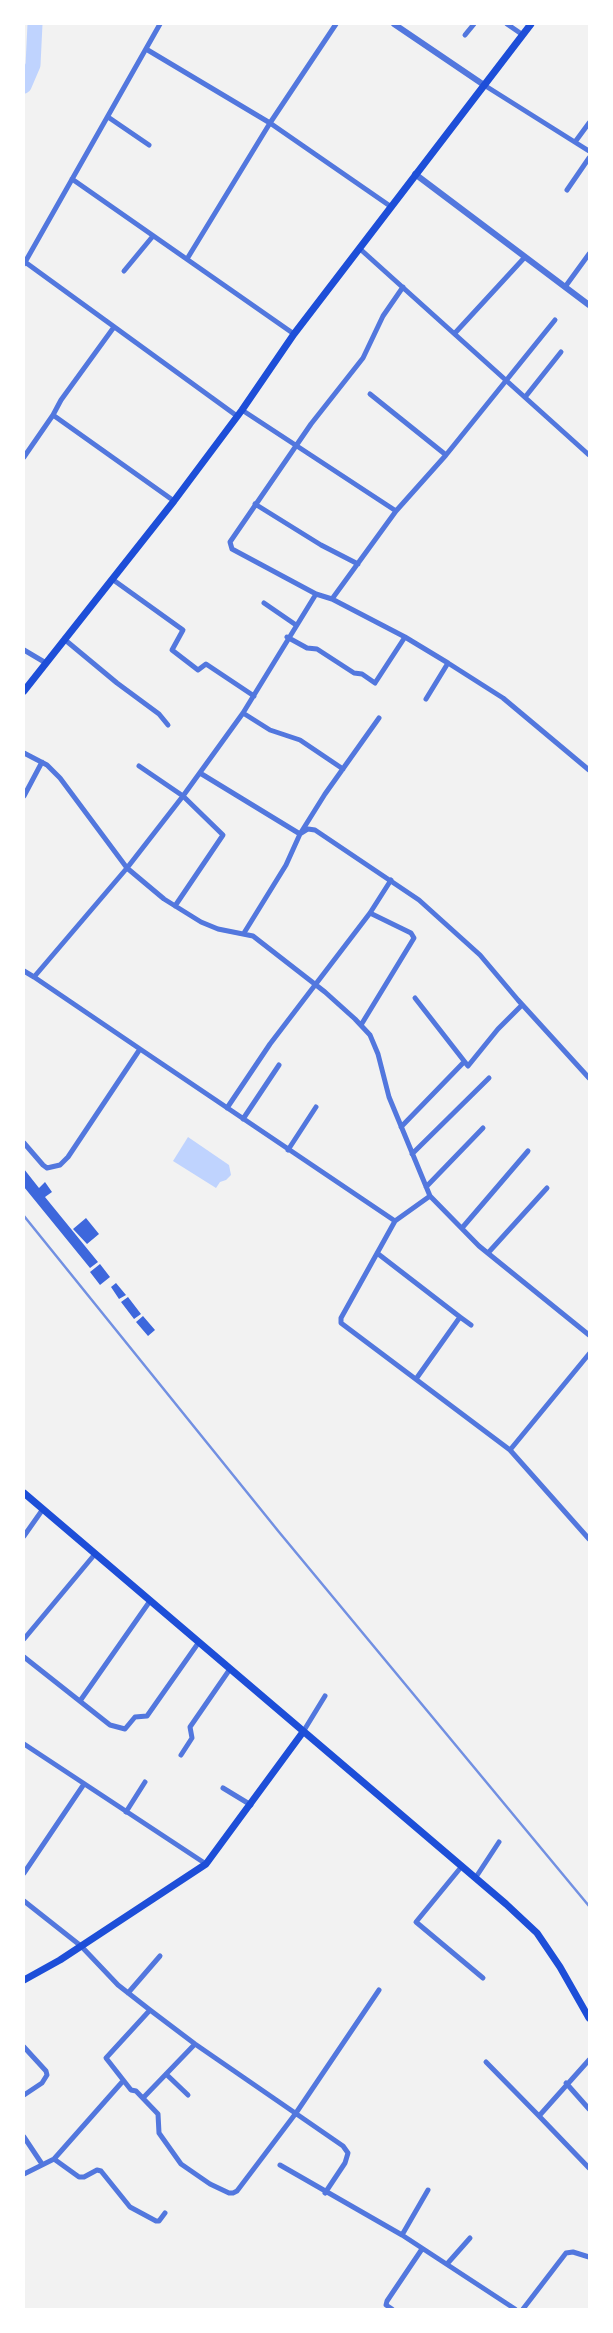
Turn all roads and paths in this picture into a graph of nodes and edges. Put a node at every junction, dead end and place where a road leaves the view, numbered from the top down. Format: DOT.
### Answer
graph roads {
  1 [pos="160,24"];
  2 [pos="336,24"];
  3 [pos="394,24"];
  4 [pos="474,24"];
  5 [pos="507,24"];
  6 [pos="531,24"];
  7 [pos="465,35"];
  8 [pos="523,35"];
  9 [pos="146,49"];
  10 [pos="484,85"];
  11 [pos="108,117"];
  12 [pos="270,123"];
  13 [pos="589,123"];
  14 [pos="576,142"];
  15 [pos="149,145"];
  16 [pos="589,152"];
  17 [pos="589,158"];
  18 [pos="415,174"];
  19 [pos="72,179"];
  20 [pos="567,190"];
  21 [pos="390,206"];
  22 [pos="153,236"];
  23 [pos="360,248"];
  24 [pos="589,254"];
  25 [pos="525,257"];
  26 [pos="187,259"];
  27 [pos="24,263"];
  28 [pos="124,271"];
  29 [pos="403,287"];
  30 [pos="565,287"];
  31 [pos="589,305"];
  32 [pos="555,320"];
  33 [pos="114,327"];
  34 [pos="455,333"];
  35 [pos="294,334"];
  36 [pos="560,352"];
  37 [pos="507,379"];
  38 [pos="370,394"];
  39 [pos="526,396"];
  40 [pos="242,410"];
  41 [pos="53,415"];
  42 [pos="237,416"];
  43 [pos="296,447"];
  44 [pos="446,455"];
  45 [pos="589,455"];
  46 [pos="24,457"];
  47 [pos="174,501"];
  48 [pos="255,504"];
  49 [pos="396,512"];
  50 [pos="358,564"];
  51 [pos="112,579"];
  52 [pos="316,594"];
  53 [pos="332,599"];
  54 [pos="264,603"];
  55 [pos="296,625"];
  56 [pos="287,637"];
  57 [pos="405,637"];
  58 [pos="64,639"];
  59 [pos="24,650"];
  60 [pos="46,663"];
  61 [pos="448,663"];
  62 [pos="24,691"];
  63 [pos="254,696"];
  64 [pos="426,699"];
  65 [pos="243,713"];
  66 [pos="379,718"];
  67 [pos="168,724"];
  68 [pos="24,753"];
  69 [pos="42,762"];
  70 [pos="139,766"];
  71 [pos="343,769"];
  72 [pos="589,770"];
  73 [pos="200,773"];
  74 [pos="24,796"];
  75 [pos="183,796"];
  76 [pos="300,834"];
  77 [pos="127,868"];
  78 [pos="391,880"];
  79 [pos="175,906"];
  80 [pos="370,913"];
  81 [pos="244,932"];
  82 [pos="24,971"];
  83 [pos="34,978"];
  84 [pos="316,985"];
  85 [pos="415,998"];
  86 [pos="522,1005"];
  87 [pos="361,1026"];
  88 [pos="140,1049"];
  89 [pos="463,1063"];
  90 [pos="278,1065"];
  91 [pos="489,1078"];
  92 [pos="589,1078"];
  93 [pos="316,1107"];
  94 [pos="227,1108"];
  95 [pos="243,1119"];
  96 [pos="401,1127"];
  97 [pos="483,1128"];
  98 [pos="24,1142"];
  99 [pos="288,1150"];
  100 [pos="528,1152"];
  101 [pos="412,1154"];
  102 [pos="426,1187"];
  103 [pos="546,1188"];
  104 [pos="430,1196"];
  105 [pos="395,1221"];
  106 [pos="462,1228"];
  107 [pos="488,1253"];
  108 [pos="377,1254"];
  109 [pos="460,1316"];
  110 [pos="471,1324"];
  111 [pos="589,1334"];
  112 [pos="589,1354"];
  113 [pos="416,1380"];
  114 [pos="510,1450"];
  115 [pos="24,1493"];
  116 [pos="42,1509"];
  117 [pos="24,1536"];
  118 [pos="589,1539"];
  119 [pos="95,1554"];
  120 [pos="150,1600"];
  121 [pos="24,1639"];
  122 [pos="199,1642"];
  123 [pos="24,1657"];
  124 [pos="230,1669"];
  125 [pos="325,1696"];
  126 [pos="80,1701"];
  127 [pos="303,1732"];
  128 [pos="24,1744"];
  129 [pos="181,1755"];
  130 [pos="145,1782"];
  131 [pos="84,1784"];
  132 [pos="223,1788"];
  133 [pos="251,1805"];
  134 [pos="126,1812"];
  135 [pos="500,1842"];
  136 [pos="206,1864"];
  137 [pos="462,1866"];
  138 [pos="24,1873"];
  139 [pos="476,1877"];
  140 [pos="24,1901"];
  141 [pos="81,1946"];
  142 [pos="160,1956"];
  143 [pos="483,1978"];
  144 [pos="24,1980"];
  145 [pos="379,1990"];
  146 [pos="128,1994"];
  147 [pos="150,2010"];
  148 [pos="589,2018"];
  149 [pos="195,2044"];
  150 [pos="24,2048"];
  151 [pos="589,2060"];
  152 [pos="486,2062"];
  153 [pos="166,2074"];
  154 [pos="123,2081"];
  155 [pos="566,2083"];
  156 [pos="24,2095"];
  157 [pos="188,2095"];
  158 [pos="143,2098"];
  159 [pos="589,2109"];
  160 [pos="296,2113"];
  161 [pos="538,2116"];
  162 [pos="24,2137"];
  163 [pos="54,2159"];
  164 [pos="42,2164"];
  165 [pos="280,2165"];
  166 [pos="589,2168"];
  167 [pos="24,2174"];
  168 [pos="428,2190"];
  169 [pos="325,2193"];
  170 [pos="165,2213"];
  171 [pos="402,2235"];
  172 [pos="470,2238"];
  173 [pos="422,2249"];
  174 [pos="589,2257"];
  175 [pos="447,2264"];
  176 [pos="392,2309"];
  177 [pos="515,2309"];
  178 [pos="523,2309"];
  1 -- 9 [label="street"];
  2 -- 12 [label="street"];
  3 -- 10 [label="street"];
  4 -- 7 [label="street"];
  5 -- 8 [label="street"];
  6 -- 8 [label="main road"];
  8 -- 10 [label="main road"];
  9 -- 11 [label="street"];
  9 -- 12 [label="street"];
  10 -- 14 [label="street"];
  10 -- 18 [label="main road"];
  11 -- 15 [label="street"];
  11 -- 19 [label="street"];
  12 -- 21 [label="street"];
  12 -- 26 [label="street"];
  13 -- 14 [label="street"];
  14 -- 16 [label="street"];
  17 -- 20 [label="street"];
  18 -- 21 [label="main road"];
  18 -- 25 [label="street"];
  19 -- 22 [label="street"];
  19 -- 27 [label="street"];
  21 -- 23 [label="main road"];
  22 -- 26 [label="street"];
  22 -- 28 [label="street"];
  23 -- 29 [label="street"];
  23 -- 35 [label="main road"];
  24 -- 30 [label="street"];
  25 -- 30 [label="street"];
  25 -- 34 [label="street"];
  26 -- 35 [label="street"];
  27 -- 33 [label="street"];
  29 -- 34 [label="street"];
  29 -- 43 [label="street"];
  30 -- 31 [label="street"];
  32 -- 37 [label="street"];
  33 -- 41 [label="street"];
  33 -- 42 [label="street"];
  34 -- 37 [label="street"];
  35 -- 40 [label="main road"];
  36 -- 39 [label="street"];
  37 -- 39 [label="street"];
  37 -- 44 [label="street"];
  38 -- 44 [label="street"];
  39 -- 45 [label="street"];
  40 -- 42 [label="main road"];
  40 -- 43 [label="street"];
  41 -- 46 [label="street"];
  41 -- 47 [label="street"];
  42 -- 47 [label="main road"];
  43 -- 48 [label="street"];
  43 -- 49 [label="street"];
  44 -- 49 [label="street"];
  47 -- 51 [label="main road"];
  48 -- 50 [label="street"];
  48 -- 52 [label="street"];
  49 -- 50 [label="street"];
  50 -- 53 [label="street"];
  51 -- 58 [label="main road"];
  51 -- 63 [label="street"];
  52 -- 53 [label="street"];
  52 -- 55 [label="street"];
  53 -- 57 [label="street"];
  54 -- 55 [label="street"];
  55 -- 56 [label="street"];
  56 -- 57 [label="street"];
  56 -- 63 [label="street"];
  57 -- 61 [label="street"];
  58 -- 60 [label="main road"];
  58 -- 67 [label="street"];
  59 -- 60 [label="street"];
  60 -- 62 [label="main road"];
  61 -- 64 [label="street"];
  61 -- 72 [label="street"];
  63 -- 65 [label="street"];
  65 -- 71 [label="street"];
  65 -- 73 [label="street"];
  66 -- 71 [label="street"];
  68 -- 69 [label="street"];
  69 -- 74 [label="street"];
  69 -- 77 [label="street"];
  70 -- 75 [label="street"];
  71 -- 76 [label="street"];
  73 -- 75 [label="street"];
  73 -- 76 [label="street"];
  75 -- 77 [label="street"];
  75 -- 79 [label="street"];
  76 -- 78 [label="street"];
  76 -- 81 [label="street"];
  77 -- 79 [label="street"];
  77 -- 83 [label="street"];
  78 -- 80 [label="street"];
  78 -- 86 [label="street"];
  79 -- 81 [label="street"];
  80 -- 84 [label="street"];
  80 -- 87 [label="street"];
  81 -- 84 [label="street"];
  82 -- 83 [label="street"];
  83 -- 88 [label="street"];
  84 -- 87 [label="street"];
  84 -- 94 [label="street"];
  85 -- 89 [label="street"];
  86 -- 89 [label="street"];
  86 -- 92 [label="street"];
  87 -- 96 [label="street"];
  88 -- 94 [label="street"];
  88 -- 98 [label="street"];
  89 -- 96 [label="street"];
  90 -- 95 [label="street"];
  91 -- 101 [label="street"];
  93 -- 99 [label="street"];
  94 -- 95 [label="street"];
  95 -- 99 [label="street"];
  96 -- 101 [label="street"];
  97 -- 102 [label="street"];
  99 -- 105 [label="street"];
  100 -- 106 [label="street"];
  101 -- 102 [label="street"];
  102 -- 104 [label="street"];
  103 -- 107 [label="street"];
  104 -- 105 [label="street"];
  104 -- 106 [label="street"];
  105 -- 108 [label="street"];
  106 -- 107 [label="street"];
  107 -- 111 [label="street"];
  108 -- 109 [label="street"];
  108 -- 113 [label="street"];
  109 -- 110 [label="street"];
  109 -- 113 [label="street"];
  112 -- 114 [label="street"];
  113 -- 114 [label="street"];
  114 -- 118 [label="street"];
  115 -- 116 [label="main road"];
  116 -- 117 [label="street"];
  116 -- 119 [label="main road"];
  119 -- 120 [label="main road"];
  119 -- 121 [label="street"];
  120 -- 122 [label="main road"];
  120 -- 126 [label="street"];
  122 -- 124 [label="main road"];
  122 -- 126 [label="street"];
  123 -- 126 [label="street"];
  124 -- 127 [label="main road"];
  124 -- 129 [label="street"];
  125 -- 127 [label="street"];
  127 -- 133 [label="main road"];
  127 -- 137 [label="main road"];
  128 -- 131 [label="street"];
  130 -- 134 [label="street"];
  131 -- 134 [label="street"];
  131 -- 138 [label="street"];
  132 -- 133 [label="street"];
  133 -- 136 [label="main road"];
  134 -- 136 [label="street"];
  135 -- 139 [label="street"];
  136 -- 141 [label="main road"];
  137 -- 139 [label="main road"];
  137 -- 143 [label="street"];
  139 -- 148 [label="main road"];
  140 -- 141 [label="street"];
  141 -- 144 [label="main road"];
  141 -- 146 [label="street"];
  142 -- 146 [label="street"];
  145 -- 160 [label="street"];
  146 -- 147 [label="street"];
  147 -- 149 [label="street"];
  147 -- 154 [label="street"];
  149 -- 153 [label="street"];
  149 -- 160 [label="street"];
  150 -- 156 [label="street"];
  151 -- 155 [label="street"];
  152 -- 161 [label="street"];
  153 -- 157 [label="street"];
  153 -- 158 [label="street"];
  154 -- 158 [label="street"];
  154 -- 163 [label="street"];
  155 -- 159 [label="street"];
  155 -- 161 [label="street"];
  158 -- 160 [label="street"];
  160 -- 169 [label="street"];
  161 -- 166 [label="street"];
  162 -- 164 [label="street"];
  163 -- 164 [label="street"];
  163 -- 170 [label="street"];
  164 -- 167 [label="street"];
  165 -- 169 [label="street"];
  168 -- 171 [label="street"];
  169 -- 171 [label="street"];
  171 -- 173 [label="street"];
  172 -- 175 [label="street"];
  173 -- 175 [label="street"];
  173 -- 176 [label="street"];
  174 -- 178 [label="street"];
  175 -- 177 [label="street"];
}
